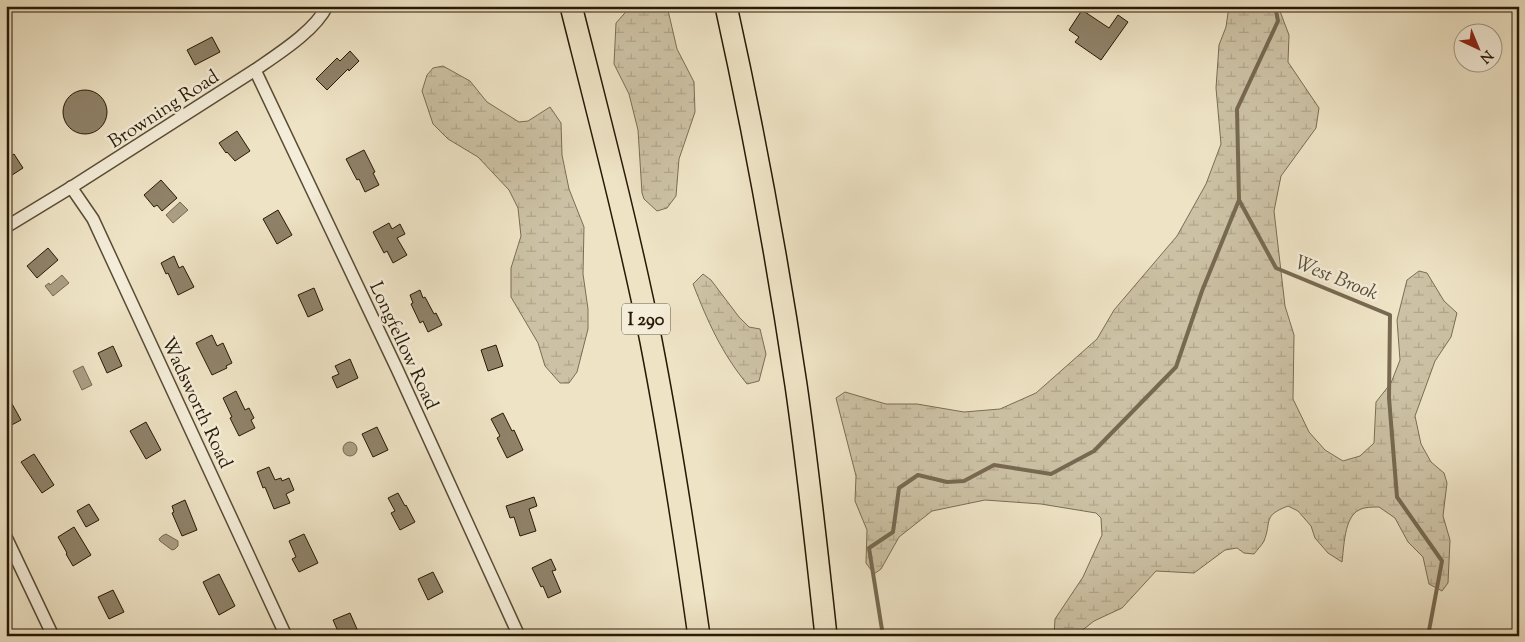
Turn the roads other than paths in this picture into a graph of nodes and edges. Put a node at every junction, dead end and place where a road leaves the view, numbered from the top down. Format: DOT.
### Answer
graph roads {
  1 [pos="327,6"];
  2 [pos="571,6"];
  3 [pos="726,6"];
  4 [pos="255,70"];
  5 [pos="72,187"];
  6 [pos="6,227"];
  7 [pos="6,537"];
  8 [pos="52,636"];
  9 [pos="286,636"];
  10 [pos="519,636"];
  11 [pos="699,636"];
  12 [pos="826,636"];
  1 -- 4 [label="street, Browning Road"];
  2 -- 11 [label="highway, I 290"];
  3 -- 12 [label="highway"];
  4 -- 5 [label="street, Browning Road"];
  4 -- 10 [label="street, Longfellow Road"];
  5 -- 6 [label="street, Browning Road"];
  5 -- 9 [label="street, Wadsworth Road"];
  7 -- 8 [label="street"];
}
